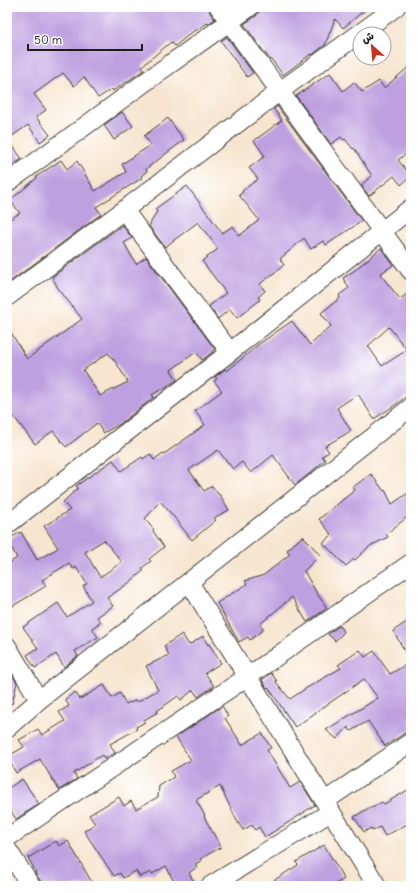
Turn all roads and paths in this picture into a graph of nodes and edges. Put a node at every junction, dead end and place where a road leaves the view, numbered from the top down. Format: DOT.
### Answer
graph roads {
  1 [pos="219,7"];
  2 [pos="250,7"];
  3 [pos="396,7"];
  4 [pos="229,22"];
  5 [pos="280,91"];
  6 [pos="7,183"];
  7 [pos="411,208"];
  8 [pos="124,210"];
  9 [pos="382,232"];
  10 [pos="411,271"];
  11 [pos="7,297"];
  12 [pos="230,352"];
  13 [pos="411,407"];
  14 [pos="7,526"];
  15 [pos="411,562"];
  16 [pos="189,582"];
  17 [pos="7,646"];
  18 [pos="248,677"];
  19 [pos="39,700"];
  20 [pos="7,728"];
  21 [pos="411,742"];
  22 [pos="328,806"];
  23 [pos="7,838"];
  24 [pos="7,849"];
  25 [pos="31,886"];
  26 [pos="210,886"];
  27 [pos="377,886"];
  1 -- 4 [label="street"];
  2 -- 4 [label="street"];
  3 -- 5 [label="street"];
  4 -- 5 [label="street"];
  4 -- 6 [label="street"];
  5 -- 8 [label="street"];
  5 -- 9 [label="street"];
  7 -- 9 [label="street"];
  8 -- 11 [label="street"];
  8 -- 12 [label="street"];
  9 -- 10 [label="street"];
  9 -- 12 [label="street"];
  12 -- 14 [label="street"];
  13 -- 16 [label="street"];
  15 -- 18 [label="street"];
  16 -- 18 [label="street"];
  16 -- 19 [label="street"];
  17 -- 19 [label="street"];
  18 -- 22 [label="street"];
  18 -- 23 [label="street"];
  19 -- 20 [label="street"];
  21 -- 22 [label="street"];
  22 -- 26 [label="street"];
  22 -- 27 [label="street"];
  24 -- 25 [label="street"];
}
